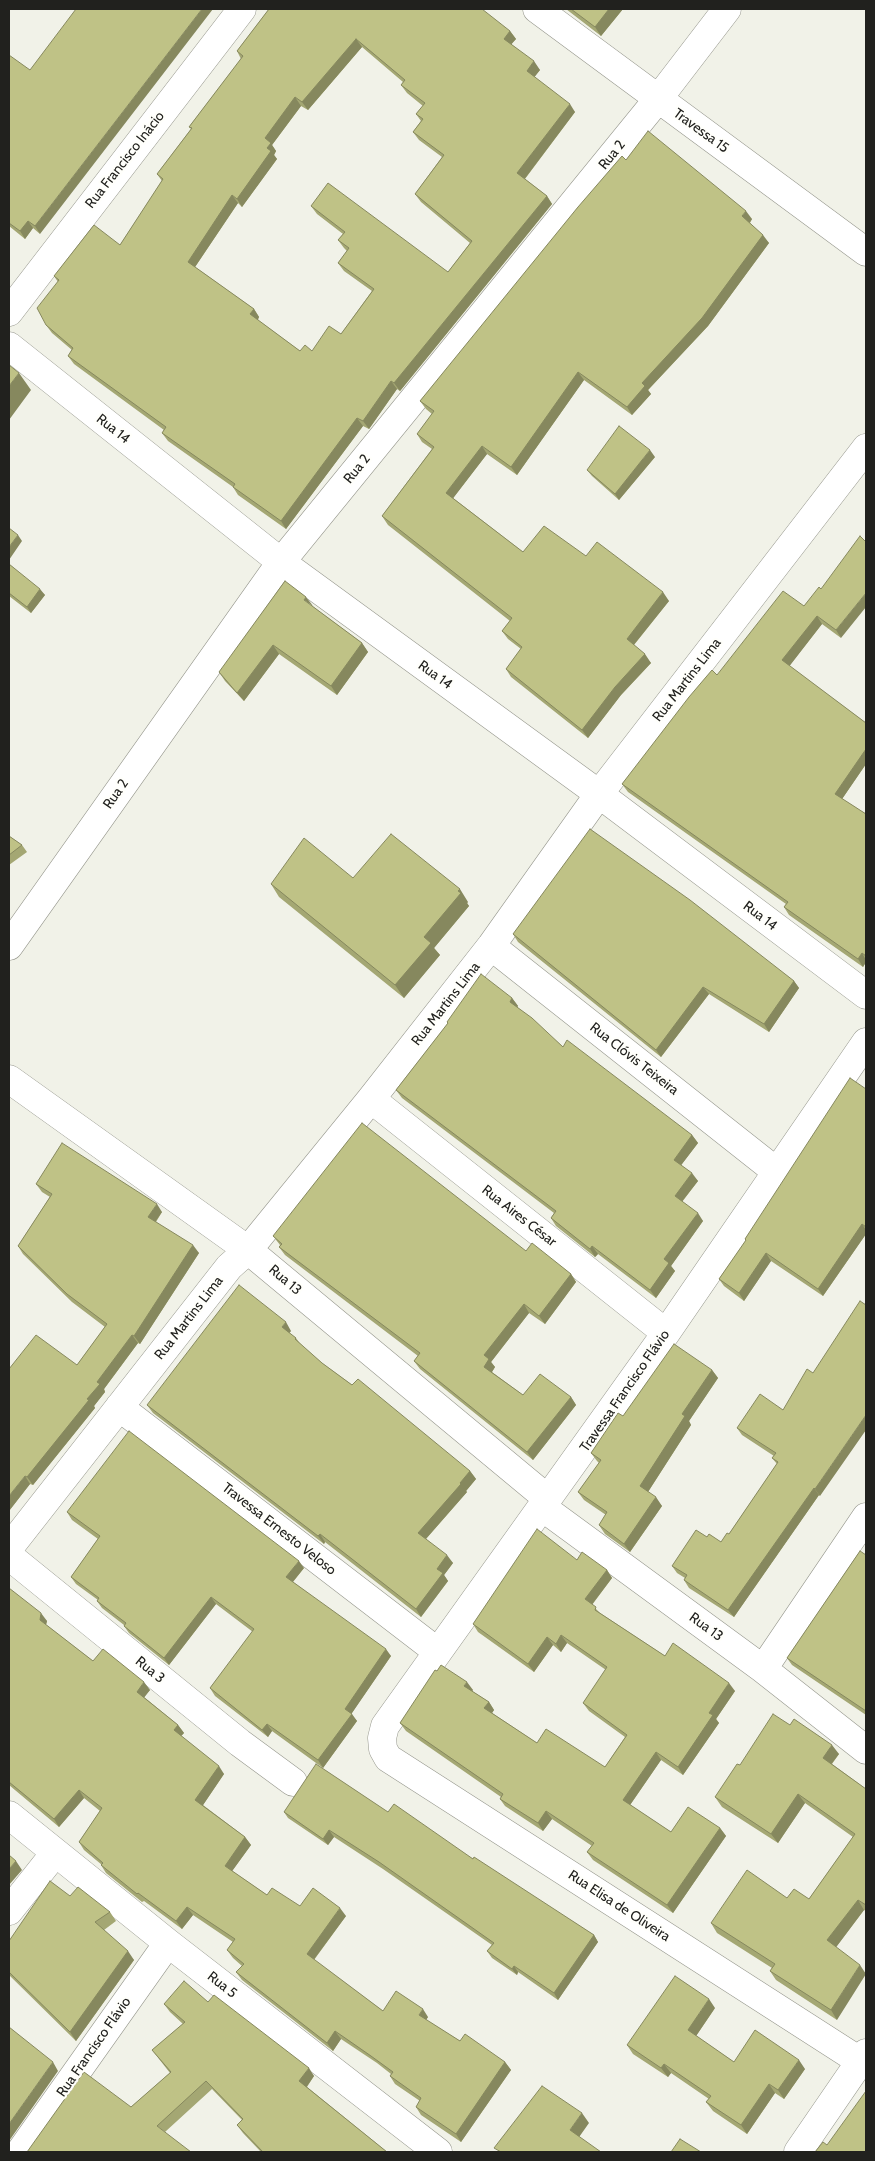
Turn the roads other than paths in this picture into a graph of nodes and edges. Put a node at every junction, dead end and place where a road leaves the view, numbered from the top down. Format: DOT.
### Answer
graph roads {
  1 [pos="242,9"];
  2 [pos="537,9"];
  3 [pos="727,9"];
  4 [pos="658,99"];
  5 [pos="866,252"];
  6 [pos="9,312"];
  7 [pos="9,346"];
  8 [pos="866,448"];
  9 [pos="281,562"];
  10 [pos="599,794"];
  11 [pos="9,946"];
  12 [pos="491,946"];
  13 [pos="866,996"];
  14 [pos="866,1044"];
  15 [pos="9,1079"];
  16 [pos="372,1099"];
  17 [pos="777,1172"];
  18 [pos="248,1250"];
  19 [pos="666,1332"];
  20 [pos="119,1407"];
  21 [pos="545,1503"];
  22 [pos="866,1517"];
  23 [pos="9,1548"];
  24 [pos="9,1556"];
  25 [pos="438,1652"];
  26 [pos="763,1669"];
  27 [pos="382,1738"];
  28 [pos="866,1750"];
  29 [pos="293,1782"];
  30 [pos="9,1815"];
  31 [pos="55,1853"];
  32 [pos="9,1911"];
  33 [pos="168,1942"];
  34 [pos="865,2060"];
  35 [pos="20,2152"];
  36 [pos="438,2152"];
  37 [pos="798,2152"];
  1 -- 6 [label="street, Rua Francisco Inácio"];
  2 -- 4 [label="street, Travessa 15"];
  3 -- 4 [label="street, Rua 2"];
  4 -- 5 [label="street, Travessa 15"];
  4 -- 9 [label="street, Rua 2"];
  7 -- 9 [label="street, Rua 14"];
  8 -- 10 [label="street, Rua Martins Lima"];
  9 -- 10 [label="street, Rua 14"];
  9 -- 11 [label="street, Rua 2"];
  10 -- 12 [label="street, Rua Martins Lima"];
  10 -- 13 [label="street, Rua 14"];
  12 -- 16 [label="street, Rua Martins Lima"];
  12 -- 17 [label="street, Rua Clóvis Teixeira"];
  14 -- 17 [label="street, Travessa Francisco Flávio"];
  15 -- 18 [label="street, Rua 13"];
  16 -- 18 [label="street, Rua Martins Lima"];
  16 -- 19 [label="street, Rua Aires César"];
  17 -- 19 [label="street, Travessa Francisco Flávio"];
  18 -- 20 [label="street, Rua Martins Lima"];
  18 -- 21 [label="street, Rua 13"];
  19 -- 21 [label="street, Travessa Francisco Flávio"];
  20 -- 23 [label="street, Rua Martins Lima"];
  20 -- 25 [label="street, Travessa Ernesto Veloso"];
  21 -- 25 [label="street, Travessa Francisco Flávio"];
  21 -- 26 [label="street, Rua 13"];
  22 -- 26 [label="street"];
  24 -- 29 [label="street, Rua 3"];
  25 -- 27 [label="street, Travessa Francisco Flávio"];
  26 -- 28 [label="street, Rua 13"];
  27 -- 34 [label="street, Rua Elisa de Oliveira"];
  30 -- 31 [label="street, Rua 5"];
  31 -- 32 [label="street"];
  31 -- 33 [label="street, Rua 5"];
  33 -- 35 [label="street, Rua Francisco Flávio"];
  33 -- 36 [label="street, Rua 5"];
  34 -- 37 [label="street"];
}
